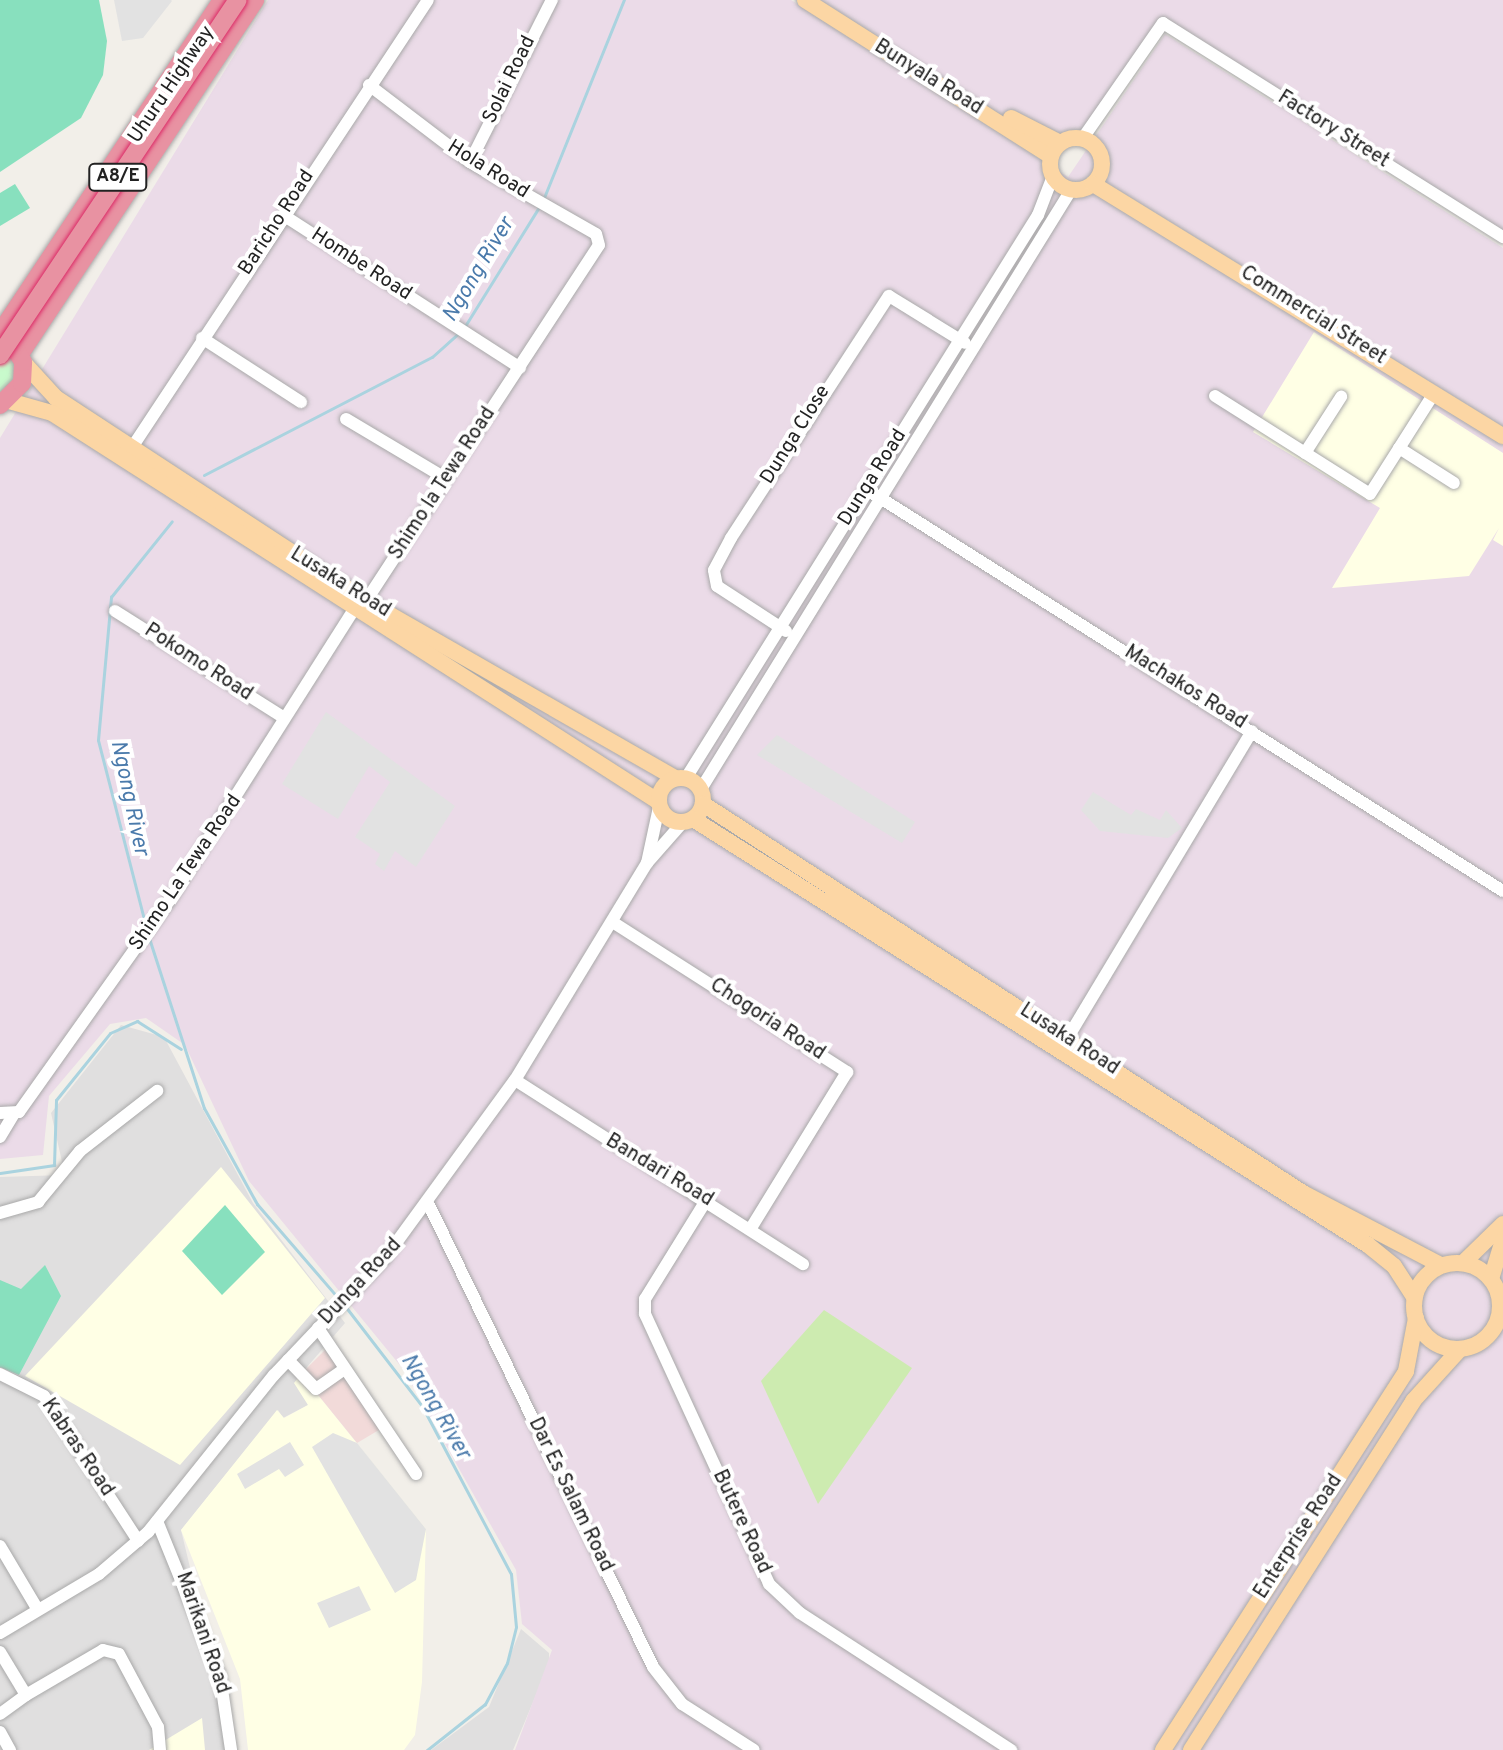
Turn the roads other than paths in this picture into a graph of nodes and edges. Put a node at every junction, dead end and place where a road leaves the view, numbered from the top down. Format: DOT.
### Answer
graph roads {
  1 [pos="214,0"];
  2 [pos="222,0"];
  3 [pos="238,0"];
  4 [pos="255,0"];
  5 [pos="428,0"];
  6 [pos="805,0"];
  7 [pos="822,0"];
  8 [pos="547,2"];
  9 [pos="369,85"];
  10 [pos="1083,138"];
  11 [pos="1056,149"];
  12 [pos="470,162"];
  13 [pos="1102,170"];
  14 [pos="1053,176"];
  15 [pos="1093,184"];
  16 [pos="1071,190"];
  17 [pos="1122,196"];
  18 [pos="283,215"];
  19 [pos="1503,237"];
  20 [pos="597,254"];
  21 [pos="0,322"];
  22 [pos="0,334"];
  23 [pos="202,338"];
  24 [pos="966,343"];
  25 [pos="0,355"];
  26 [pos="22,358"];
  27 [pos="520,368"];
  28 [pos="1434,393"];
  29 [pos="1215,396"];
  30 [pos="1341,397"];
  31 [pos="301,402"];
  32 [pos="4,403"];
  33 [pos="346,419"];
  34 [pos="1503,436"];
  35 [pos="1399,448"];
  36 [pos="131,449"];
  37 [pos="1305,453"];
  38 [pos="445,478"];
  39 [pos="1454,483"];
  40 [pos="866,489"];
  41 [pos="877,496"];
  42 [pos="360,606"];
  43 [pos="115,611"];
  44 [pos="787,632"];
  45 [pos="281,716"];
  46 [pos="1252,731"];
  47 [pos="681,778"];
  48 [pos="702,796"];
  49 [pos="659,805"];
  50 [pos="688,820"];
  51 [pos="647,863"];
  52 [pos="1503,891"];
  53 [pos="614,923"];
  54 [pos="1067,1039"];
  55 [pos="515,1080"];
  56 [pos="157,1091"];
  57 [pos="7,1114"];
  58 [pos="0,1137"];
  59 [pos="707,1199"];
  60 [pos="429,1205"];
  61 [pos="0,1213"];
  62 [pos="1503,1224"];
  63 [pos="751,1228"];
  64 [pos="1503,1240"];
  65 [pos="1463,1263"];
  66 [pos="803,1264"];
  67 [pos="1441,1265"];
  68 [pos="1497,1286"];
  69 [pos="1415,1298"];
  70 [pos="1416,1318"];
  71 [pos="318,1328"];
  72 [pos="1495,1335"];
  73 [pos="1460,1349"];
  74 [pos="288,1360"];
  75 [pos="345,1369"];
  76 [pos="0,1374"];
  77 [pos="416,1474"];
  78 [pos="157,1521"];
  79 [pos="138,1541"];
  80 [pos="0,1546"];
  81 [pos="38,1610"];
  82 [pos="0,1633"];
  83 [pos="0,1652"];
  84 [pos="26,1695"];
  85 [pos="0,1714"];
  86 [pos="0,1732"];
  87 [pos="10,1750"];
  88 [pos="160,1750"];
  89 [pos="231,1750"];
  90 [pos="754,1750"];
  91 [pos="1011,1750"];
  92 [pos="1163,1750"];
  93 [pos="1191,1750"];
  1 -- 21 [label="highway, Uhuru Highway"];
  2 -- 22 [label="highway, A8/E"];
  3 -- 25 [label="highway, A8/E, bridge"];
  4 -- 26 [label="highway, Uhuru Highway"];
  5 -- 9 [label="street, Baricho Road"];
  6 -- 11 [label="main road, Bunyala Road"];
  7 -- 11 [label="main road, Bunyala Road"];
  8 -- 12 [label="street, Solai Road"];
  9 -- 12 [label="street, Hola Road"];
  9 -- 18 [label="street, Baricho Road"];
  10 -- 11 [label="main road"];
  10 -- 13 [label="main road"];
  10 -- 19 [label="street, Factory Street"];
  11 -- 14 [label="main road"];
  12 -- 20 [label="street, Hola Road"];
  13 -- 15 [label="main road"];
  13 -- 17 [label="main road, Commercial Street"];
  14 -- 16 [label="main road"];
  14 -- 24 [label="street, Dunga Road"];
  15 -- 16 [label="main road"];
  15 -- 17 [label="main road, Commercial Street"];
  16 -- 24 [label="street, Dunga Road"];
  17 -- 28 [label="main road, Commercial Street"];
  18 -- 23 [label="street, Baricho Road"];
  18 -- 27 [label="street, Hombe Road"];
  20 -- 27 [label="street, Shimo la Tewa Road"];
  22 -- 26 [label="highway"];
  23 -- 31 [label="street"];
  23 -- 36 [label="street, Baricho Road"];
  24 -- 40 [label="street, Dunga Road"];
  24 -- 41 [label="street, Dunga Road"];
  24 -- 44 [label="street, Dunga Close"];
  26 -- 32 [label="highway, Uhuru Highway"];
  26 -- 36 [label="main road, Lusaka Road"];
  27 -- 38 [label="street, Shimo la Tewa Road"];
  28 -- 34 [label="main road, Commercial Street"];
  28 -- 35 [label="street"];
  29 -- 37 [label="street"];
  30 -- 37 [label="street"];
  32 -- 42 [label="main road, Lusaka Road"];
  33 -- 38 [label="street"];
  35 -- 37 [label="street"];
  35 -- 39 [label="street"];
  36 -- 42 [label="main road, Lusaka Road"];
  38 -- 42 [label="street, Shimo la Tewa Road"];
  40 -- 41 [label="street, Machakos Road"];
  40 -- 44 [label="street, Dunga Road"];
  41 -- 44 [label="street, Dunga Road"];
  41 -- 46 [label="street, Machakos Road"];
  42 -- 45 [label="street, Shimo La Tewa Road"];
  42 -- 47 [label="main road, Lusaka Road"];
  42 -- 49 [label="main road, Lusaka Road"];
  43 -- 45 [label="street, Pokomo Road"];
  44 -- 47 [label="street, Dunga Road"];
  44 -- 48 [label="street, Dunga Road"];
  45 -- 57 [label="street, Shimo La Tewa Road"];
  46 -- 52 [label="street, Machakos Road"];
  46 -- 54 [label="street"];
  47 -- 48 [label="main road, Lusaka Road"];
  47 -- 49 [label="main road"];
  48 -- 50 [label="main road"];
  48 -- 54 [label="main road, Lusaka Road"];
  49 -- 50 [label="main road, Lusaka Road"];
  49 -- 51 [label="street, Dunga Road"];
  50 -- 51 [label="street, Dunga Road"];
  50 -- 69 [label="main road, Lusaka Road"];
  51 -- 53 [label="street, Dunga Road"];
  53 -- 55 [label="street, Dunga Road"];
  53 -- 63 [label="street, Chogoria Road"];
  54 -- 67 [label="main road, Lusaka Road"];
  55 -- 59 [label="street, Bandari Road"];
  55 -- 60 [label="street, Dunga Road"];
  56 -- 61 [label="street"];
  57 -- 58 [label="street, Shimo La Tewa Road"];
  59 -- 63 [label="street, Bandari Road"];
  59 -- 91 [label="street, Butere Road"];
  60 -- 71 [label="street, Dunga Road"];
  60 -- 90 [label="street, Dar Es Salam Road"];
  62 -- 65 [label="main road"];
  63 -- 66 [label="street, Bandari Road"];
  64 -- 68 [label="main road"];
  65 -- 67 [label="main road"];
  65 -- 68 [label="main road"];
  67 -- 69 [label="main road"];
  68 -- 72 [label="main road"];
  69 -- 70 [label="main road"];
  70 -- 73 [label="main road"];
  70 -- 92 [label="main road, Enterprise Road"];
  71 -- 74 [label="street, Dunga Road"];
  71 -- 75 [label="street"];
  72 -- 73 [label="main road"];
  73 -- 93 [label="main road, Enterprise Road"];
  74 -- 75 [label="street"];
  74 -- 78 [label="street, Dunga Road"];
  75 -- 77 [label="street"];
  76 -- 79 [label="street, Kabras Road"];
  78 -- 79 [label="street, Dunga Road"];
  78 -- 89 [label="street, Marikani Road"];
  79 -- 81 [label="street, Dunga Road"];
  80 -- 81 [label="street"];
  81 -- 82 [label="street, Dunga Road"];
  83 -- 84 [label="street"];
  84 -- 85 [label="street"];
  84 -- 88 [label="street"];
  86 -- 87 [label="street"];
}
